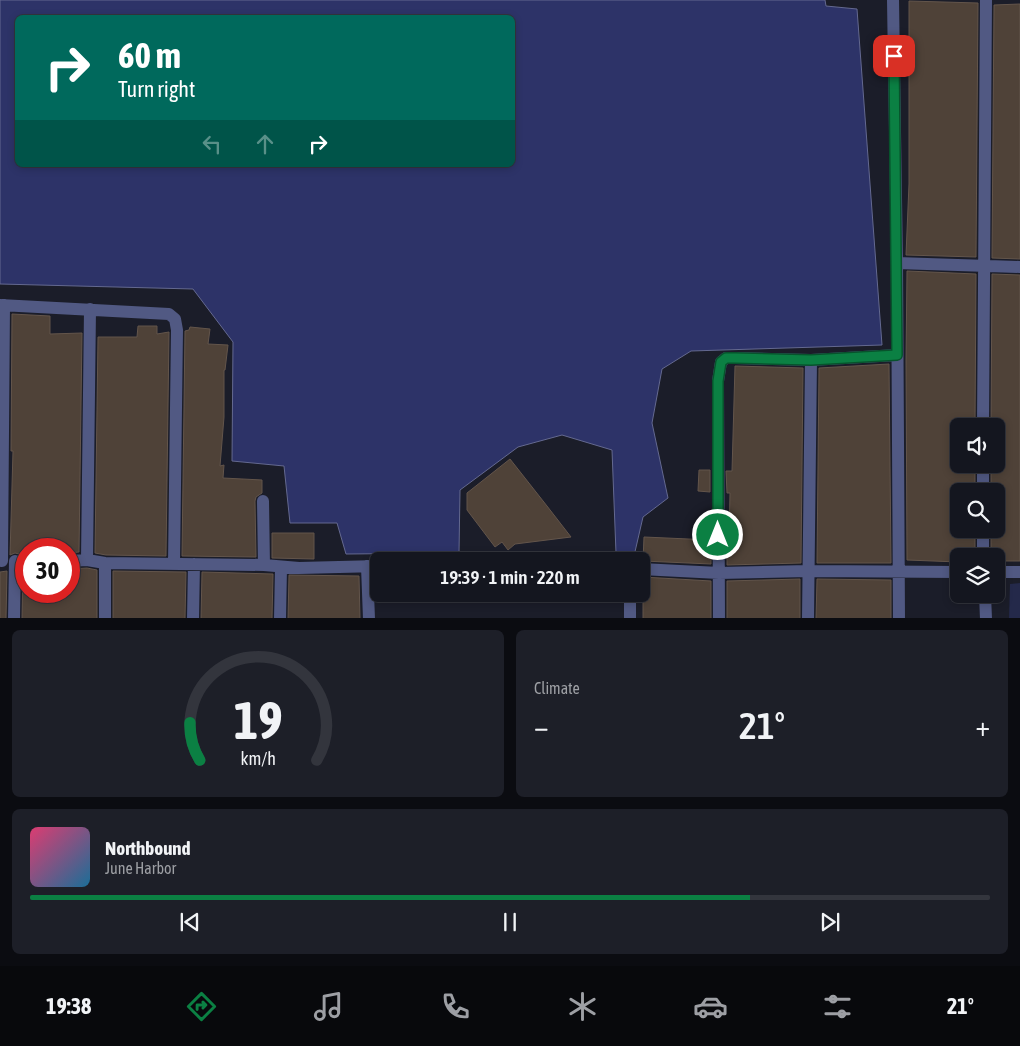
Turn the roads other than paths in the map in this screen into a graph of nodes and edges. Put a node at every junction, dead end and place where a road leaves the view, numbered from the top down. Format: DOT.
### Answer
graph roads {
  1 [pos="893,0"];
  2 [pos="986,0"];
  3 [pos="897,263"];
  4 [pos="984,266"];
  5 [pos="1020,267"];
  6 [pos="2,305"];
  7 [pos="90,309"];
  8 [pos="897,355"];
  9 [pos="811,360"];
  10 [pos="983,418"];
  11 [pos="262,502"];
  12 [pos="80,560"];
  13 [pos="88,560"];
  14 [pos="11,561"];
  15 [pos="105,564"];
  16 [pos="174,564"];
  17 [pos="194,564"];
  18 [pos="264,565"];
  19 [pos="370,566"];
  20 [pos="281,568"];
  21 [pos="650,569"];
  22 [pos="808,571"];
  23 [pos="950,572"];
  24 [pos="1005,572"];
  25 [pos="1020,572"];
  26 [pos="719,573"];
  27 [pos="899,573"];
  28 [pos="370,602"];
  29 [pos="630,602"];
  30 [pos="985,603"];
  31 [pos="14,618"];
  32 [pos="104,618"];
  33 [pos="193,618"];
  34 [pos="280,618"];
  35 [pos="369,618"];
  36 [pos="630,618"];
  37 [pos="719,618"];
  38 [pos="808,618"];
  39 [pos="899,618"];
  40 [pos="986,618"];
  1 -- 3 [label="street"];
  2 -- 4 [label="street"];
  3 -- 4 [label="street"];
  3 -- 8 [label="street"];
  4 -- 5 [label="street"];
  4 -- 10 [label="street"];
  6 -- 7 [label="street"];
  6 -- 14 [label="street"];
  7 -- 13 [label="street"];
  7 -- 16 [label="street"];
  8 -- 9 [label="street"];
  8 -- 27 [label="street"];
  9 -- 22 [label="street"];
  9 -- 26 [label="street"];
  11 -- 18 [label="street"];
  12 -- 13 [label="street"];
  13 -- 15 [label="street"];
  14 -- 31 [label="street"];
  15 -- 16 [label="street"];
  15 -- 32 [label="street"];
  16 -- 17 [label="street"];
  17 -- 18 [label="street"];
  17 -- 33 [label="street"];
  18 -- 20 [label="street"];
  19 -- 20 [label="street"];
  20 -- 34 [label="street"];
  21 -- 26 [label="street"];
  22 -- 26 [label="street"];
  22 -- 27 [label="street"];
  22 -- 38 [label="street"];
  23 -- 27 [label="street"];
  24 -- 25 [label="street"];
  26 -- 37 [label="street"];
  27 -- 39 [label="street"];
  28 -- 35 [label="street"];
  29 -- 36 [label="street"];
  30 -- 40 [label="street"];
}
